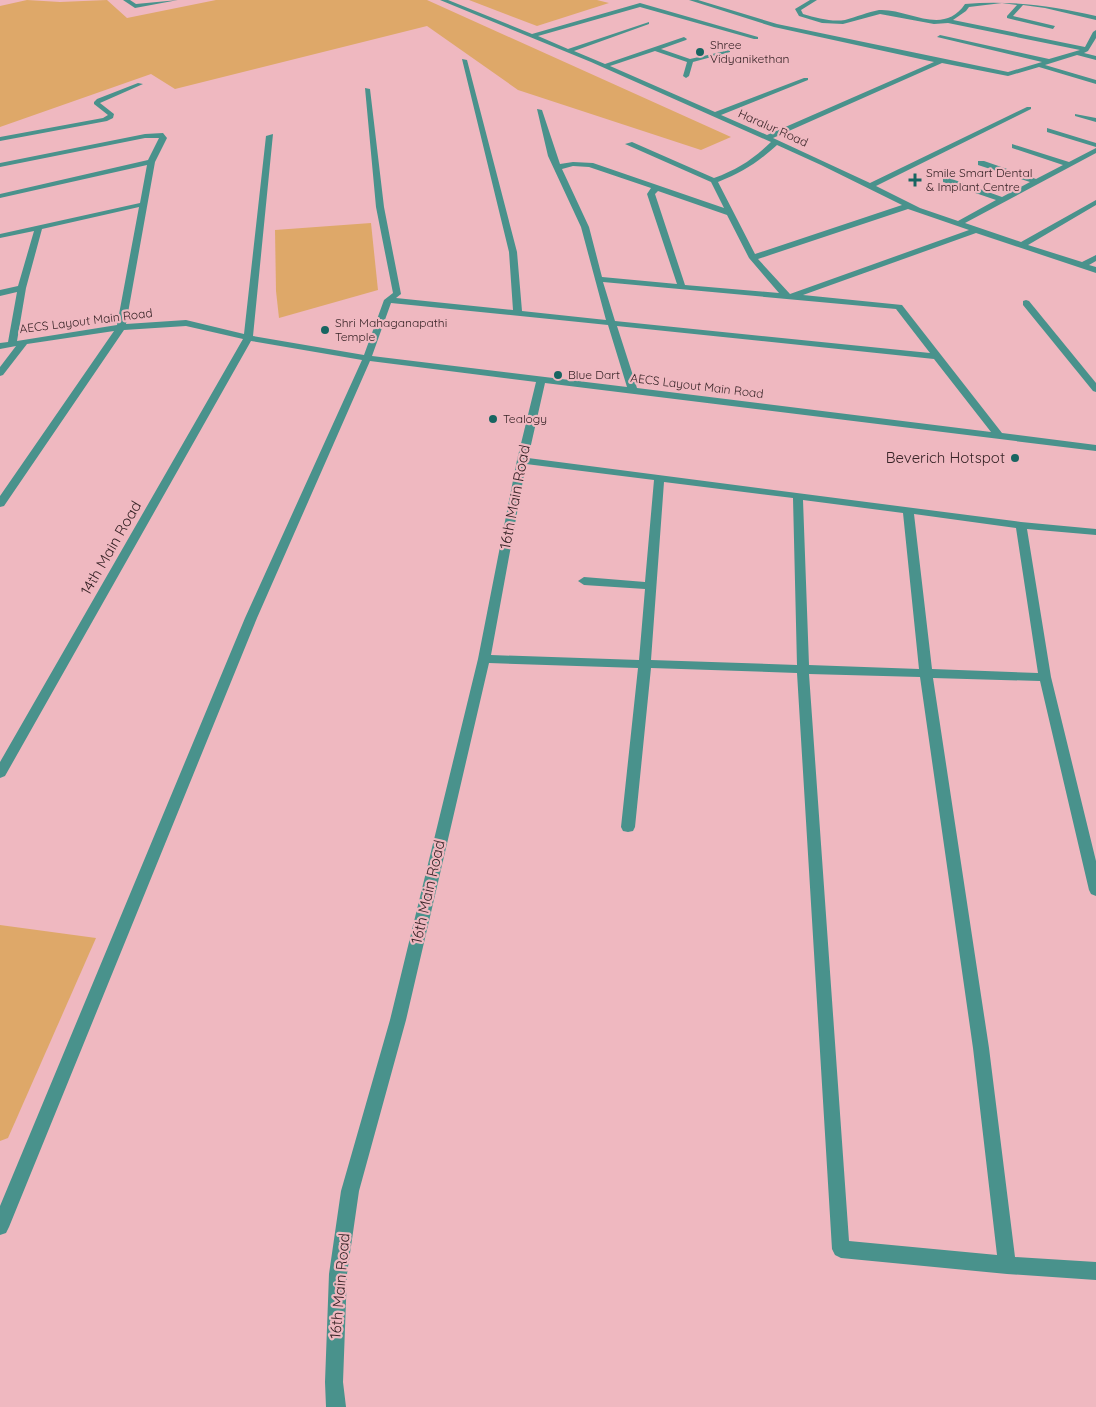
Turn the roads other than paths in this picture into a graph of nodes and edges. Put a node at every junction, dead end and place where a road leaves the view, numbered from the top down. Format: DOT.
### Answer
graph roads {
  1 [pos="126,0"];
  2 [pos="175,0"];
  3 [pos="443,0"];
  4 [pos="692,0"];
  5 [pos="796,0"];
  6 [pos="814,0"];
  7 [pos="1001,0"];
  8 [pos="1060,0"];
  9 [pos="806,4"];
  10 [pos="1021,4"];
  11 [pos="1045,6"];
  12 [pos="810,18"];
  13 [pos="1096,18"];
  14 [pos="948,21"];
  15 [pos="647,23"];
  16 [pos="1053,27"];
  17 [pos="792,30"];
  18 [pos="1096,32"];
  19 [pos="532,36"];
  20 [pos="940,37"];
  21 [pos="756,38"];
  22 [pos="684,39"];
  23 [pos="655,49"];
  24 [pos="728,50"];
  25 [pos="1052,50"];
  26 [pos="1086,50"];
  27 [pos="568,51"];
  28 [pos="1075,53"];
  29 [pos="1096,58"];
  30 [pos="464,60"];
  31 [pos="690,61"];
  32 [pos="941,61"];
  33 [pos="1050,62"];
  34 [pos="1040,65"];
  35 [pos="605,66"];
  36 [pos="686,76"];
  37 [pos="806,79"];
  38 [pos="1096,82"];
  39 [pos="140,84"];
  40 [pos="367,89"];
  41 [pos="1029,108"];
  42 [pos="539,110"];
  43 [pos="715,115"];
  44 [pos="1077,115"];
  45 [pos="1096,120"];
  46 [pos="1050,130"];
  47 [pos="270,136"];
  48 [pos="767,138"];
  49 [pos="0,139"];
  50 [pos="776,142"];
  51 [pos="629,144"];
  52 [pos="1096,145"];
  53 [pos="1015,146"];
  54 [pos="1096,150"];
  55 [pos="152,162"];
  56 [pos="981,163"];
  57 [pos="1069,164"];
  58 [pos="0,165"];
  59 [pos="558,167"];
  60 [pos="946,180"];
  61 [pos="714,181"];
  62 [pos="1037,182"];
  63 [pos="870,186"];
  64 [pos="657,188"];
  65 [pos="0,196"];
  66 [pos="1002,200"];
  67 [pos="1096,202"];
  68 [pos="144,204"];
  69 [pos="908,206"];
  70 [pos="730,213"];
  71 [pos="958,224"];
  72 [pos="39,227"];
  73 [pos="976,230"];
  74 [pos="0,236"];
  75 [pos="1022,246"];
  76 [pos="1096,257"];
  77 [pos="753,258"];
  78 [pos="1082,266"];
  79 [pos="1096,270"];
  80 [pos="598,279"];
  81 [pos="682,287"];
  82 [pos="22,288"];
  83 [pos="0,293"];
  84 [pos="788,298"];
  85 [pos="388,300"];
  86 [pos="1026,302"];
  87 [pos="518,314"];
  88 [pos="612,324"];
  89 [pos="121,327"];
  90 [pos="248,338"];
  91 [pos="26,341"];
  92 [pos="12,343"];
  93 [pos="0,346"];
  94 [pos="935,356"];
  95 [pos="367,358"];
  96 [pos="0,373"];
  97 [pos="541,379"];
  98 [pos="1096,389"];
  99 [pos="633,391"];
  100 [pos="999,436"];
  101 [pos="1096,448"];
  102 [pos="522,460"];
  103 [pos="659,478"];
  104 [pos="798,496"];
  105 [pos="0,504"];
  106 [pos="908,510"];
  107 [pos="1021,525"];
  108 [pos="1096,532"];
  109 [pos="584,581"];
  110 [pos="651,586"];
  111 [pos="484,659"];
  112 [pos="645,664"];
  113 [pos="803,669"];
  114 [pos="926,673"];
  115 [pos="1045,677"];
  116 [pos="0,772"];
  117 [pos="628,827"];
  118 [pos="1096,890"];
  119 [pos="0,1227"];
  120 [pos="1007,1265"];
  121 [pos="1096,1271"];
  122 [pos="336,1407"];
  1 -- 2 [label="street"];
  3 -- 19 [label="street, Haralur Road"];
  4 -- 17 [label="street"];
  5 -- 9 [label="street"];
  6 -- 9 [label="street"];
  7 -- 10 [label="street"];
  7 -- 14 [label="street"];
  8 -- 11 [label="street"];
  9 -- 12 [label="street"];
  10 -- 11 [label="street"];
  10 -- 16 [label="street"];
  11 -- 13 [label="street"];
  12 -- 14 [label="street"];
  12 -- 17 [label="street"];
  14 -- 26 [label="street"];
  15 -- 27 [label="street"];
  17 -- 32 [label="street"];
  18 -- 26 [label="street"];
  19 -- 21 [label="street"];
  19 -- 27 [label="street, Haralur Road"];
  20 -- 33 [label="street"];
  22 -- 23 [label="street"];
  23 -- 31 [label="street"];
  23 -- 35 [label="street"];
  24 -- 31 [label="street"];
  25 -- 28 [label="street"];
  26 -- 28 [label="street"];
  27 -- 35 [label="street, Haralur Road"];
  28 -- 29 [label="street"];
  28 -- 33 [label="street"];
  30 -- 87 [label="street"];
  31 -- 36 [label="street"];
  32 -- 34 [label="street"];
  32 -- 48 [label="street"];
  33 -- 34 [label="street"];
  34 -- 38 [label="street"];
  35 -- 43 [label="street, Haralur Road"];
  37 -- 43 [label="street"];
  39 -- 49 [label="street"];
  40 -- 85 [label="street"];
  41 -- 63 [label="street"];
  42 -- 59 [label="street"];
  43 -- 48 [label="street, Haralur Road"];
  44 -- 45 [label="street"];
  46 -- 52 [label="street"];
  47 -- 90 [label="street"];
  48 -- 50 [label="street, Haralur Road"];
  50 -- 61 [label="street"];
  50 -- 63 [label="street, Haralur Road"];
  51 -- 61 [label="street"];
  53 -- 57 [label="street"];
  54 -- 57 [label="street"];
  55 -- 58 [label="street"];
  55 -- 65 [label="street"];
  55 -- 68 [label="street"];
  56 -- 62 [label="street"];
  57 -- 62 [label="street"];
  59 -- 64 [label="street"];
  59 -- 80 [label="street"];
  60 -- 66 [label="street"];
  61 -- 70 [label="street"];
  62 -- 66 [label="street"];
  63 -- 69 [label="street, Haralur Road"];
  64 -- 70 [label="street"];
  64 -- 81 [label="street"];
  66 -- 71 [label="street"];
  67 -- 75 [label="street"];
  68 -- 72 [label="street"];
  68 -- 89 [label="street"];
  69 -- 71 [label="street, Haralur Road"];
  69 -- 77 [label="street"];
  70 -- 77 [label="street"];
  71 -- 73 [label="street, Haralur Road"];
  72 -- 74 [label="street"];
  72 -- 82 [label="street"];
  73 -- 75 [label="street, Haralur Road"];
  73 -- 84 [label="street"];
  75 -- 78 [label="street, Haralur Road"];
  76 -- 78 [label="street"];
  77 -- 84 [label="street"];
  78 -- 79 [label="street, Haralur Road"];
  80 -- 81 [label="street"];
  80 -- 88 [label="street"];
  81 -- 84 [label="street"];
  82 -- 83 [label="street"];
  82 -- 92 [label="street"];
  84 -- 94 [label="street"];
  85 -- 87 [label="street"];
  85 -- 95 [label="street"];
  86 -- 98 [label="street"];
  87 -- 88 [label="street"];
  88 -- 94 [label="street"];
  88 -- 99 [label="street"];
  89 -- 90 [label="street, AECS Layout Main Road"];
  89 -- 91 [label="street, AECS Layout Main Road"];
  89 -- 105 [label="street"];
  90 -- 95 [label="street, AECS Layout Main Road"];
  90 -- 116 [label="street, 14th Main Road"];
  91 -- 92 [label="street, AECS Layout Main Road"];
  91 -- 96 [label="street"];
  92 -- 93 [label="street, AECS Layout Main Road"];
  94 -- 100 [label="street"];
  95 -- 97 [label="street, AECS Layout Main Road"];
  95 -- 119 [label="street"];
  97 -- 99 [label="street, AECS Layout Main Road"];
  97 -- 102 [label="street, 16th Main Road"];
  99 -- 100 [label="street, AECS Layout Main Road"];
  100 -- 101 [label="street, AECS Layout Main Road"];
  102 -- 103 [label="street"];
  102 -- 111 [label="street, 16th Main Road"];
  103 -- 104 [label="street"];
  103 -- 110 [label="street"];
  104 -- 106 [label="street"];
  104 -- 113 [label="street"];
  106 -- 107 [label="street"];
  106 -- 114 [label="street"];
  107 -- 108 [label="street"];
  107 -- 115 [label="street"];
  109 -- 110 [label="street"];
  110 -- 112 [label="street"];
  111 -- 112 [label="street"];
  111 -- 122 [label="street, 16th Main Road"];
  112 -- 113 [label="street"];
  112 -- 117 [label="street"];
  113 -- 114 [label="street"];
  113 -- 120 [label="street"];
  114 -- 115 [label="street"];
  114 -- 120 [label="street"];
  115 -- 118 [label="street"];
  120 -- 121 [label="street"];
}
